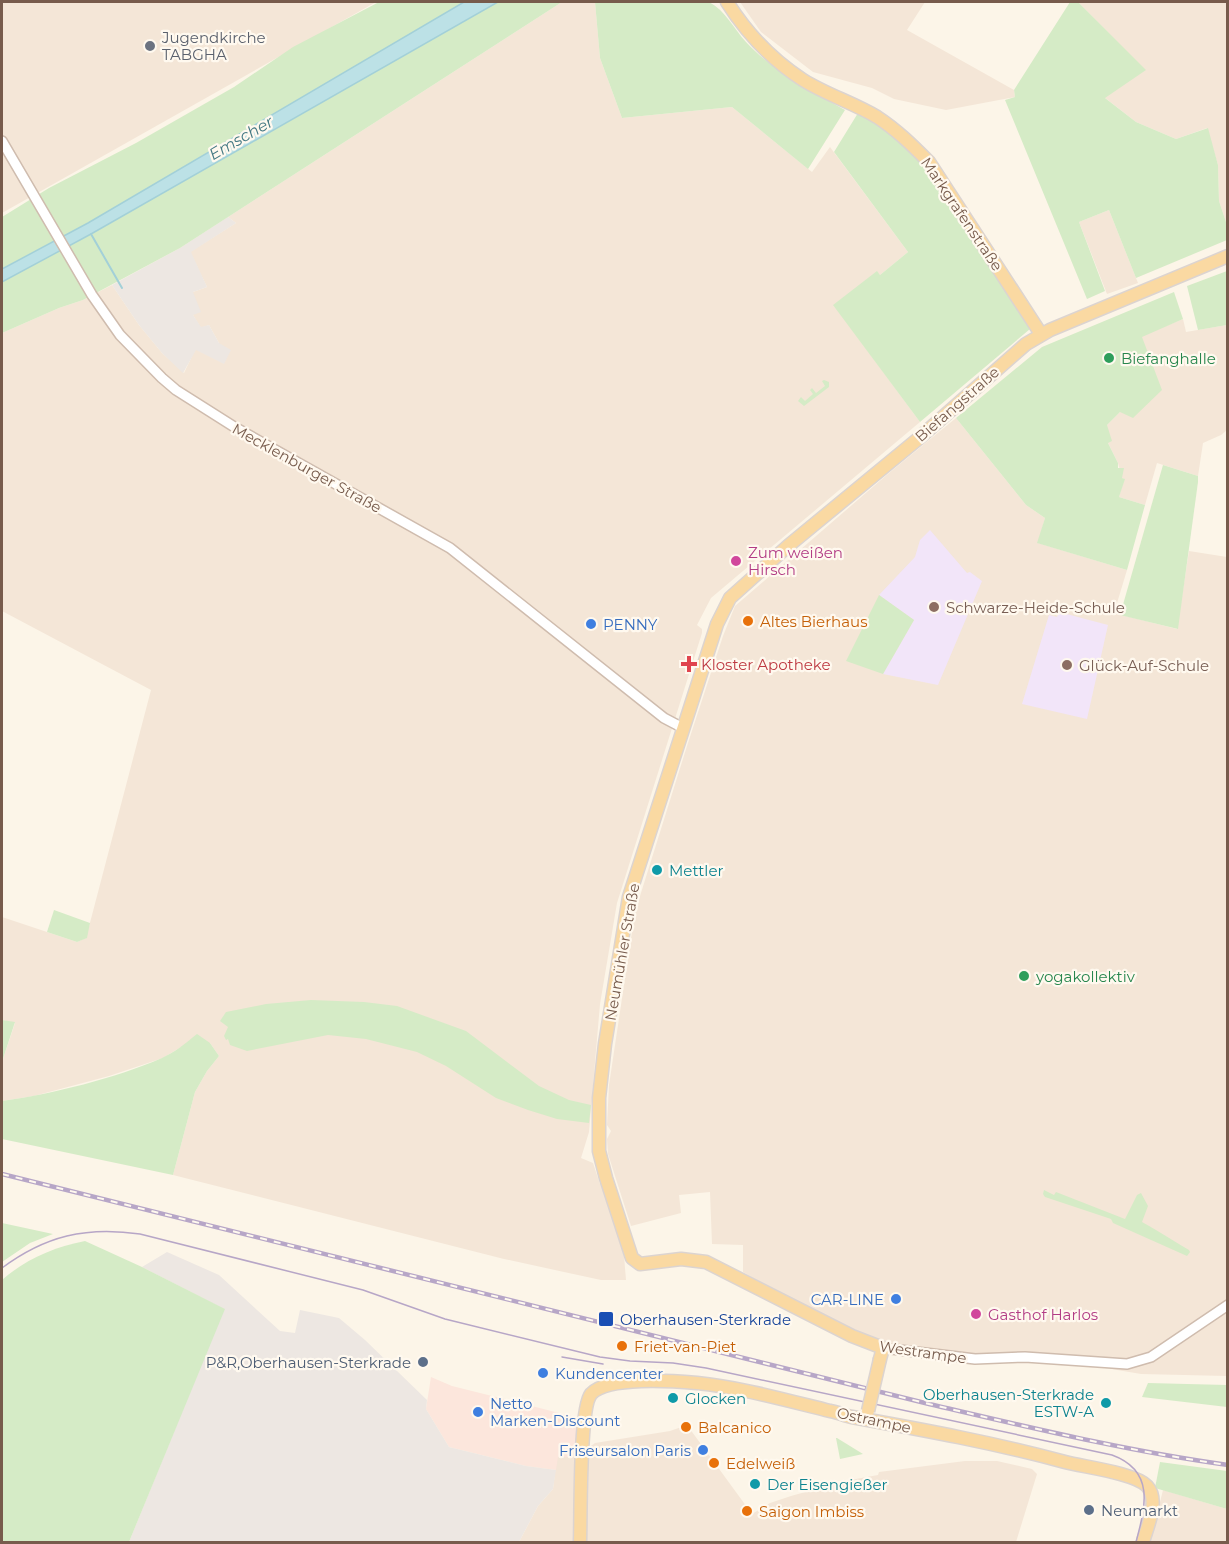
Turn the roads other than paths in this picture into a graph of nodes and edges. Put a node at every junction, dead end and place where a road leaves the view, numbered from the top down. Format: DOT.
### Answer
graph roads {
  1 [pos="727,2"];
  2 [pos="2,141"];
  3 [pos="1227,256"];
  4 [pos="1041,334"];
  5 [pos="723,609"];
  6 [pos="683,728"];
  7 [pos="640,1264"];
  8 [pos="1227,1305"];
  9 [pos="881,1354"];
  10 [pos="867,1414"];
  11 [pos="580,1542"];
  12 [pos="1143,1542"];
  1 -- 4 [label="main road, Markgrafenstraße"];
  2 -- 6 [label="street, Mecklenburger Straße"];
  3 -- 4 [label="main road, Biefangstraße"];
  4 -- 5 [label="main road, Biefangstraße"];
  5 -- 6 [label="main road, Neumühler Straße"];
  6 -- 7 [label="main road, Neumühler Straße"];
  7 -- 9 [label="main road, Westrampe"];
  8 -- 9 [label="street, Westrampe"];
  9 -- 10 [label="main road, bridge"];
  10 -- 11 [label="main road, Ostrampe"];
  10 -- 12 [label="main road, Ostrampe"];
}
